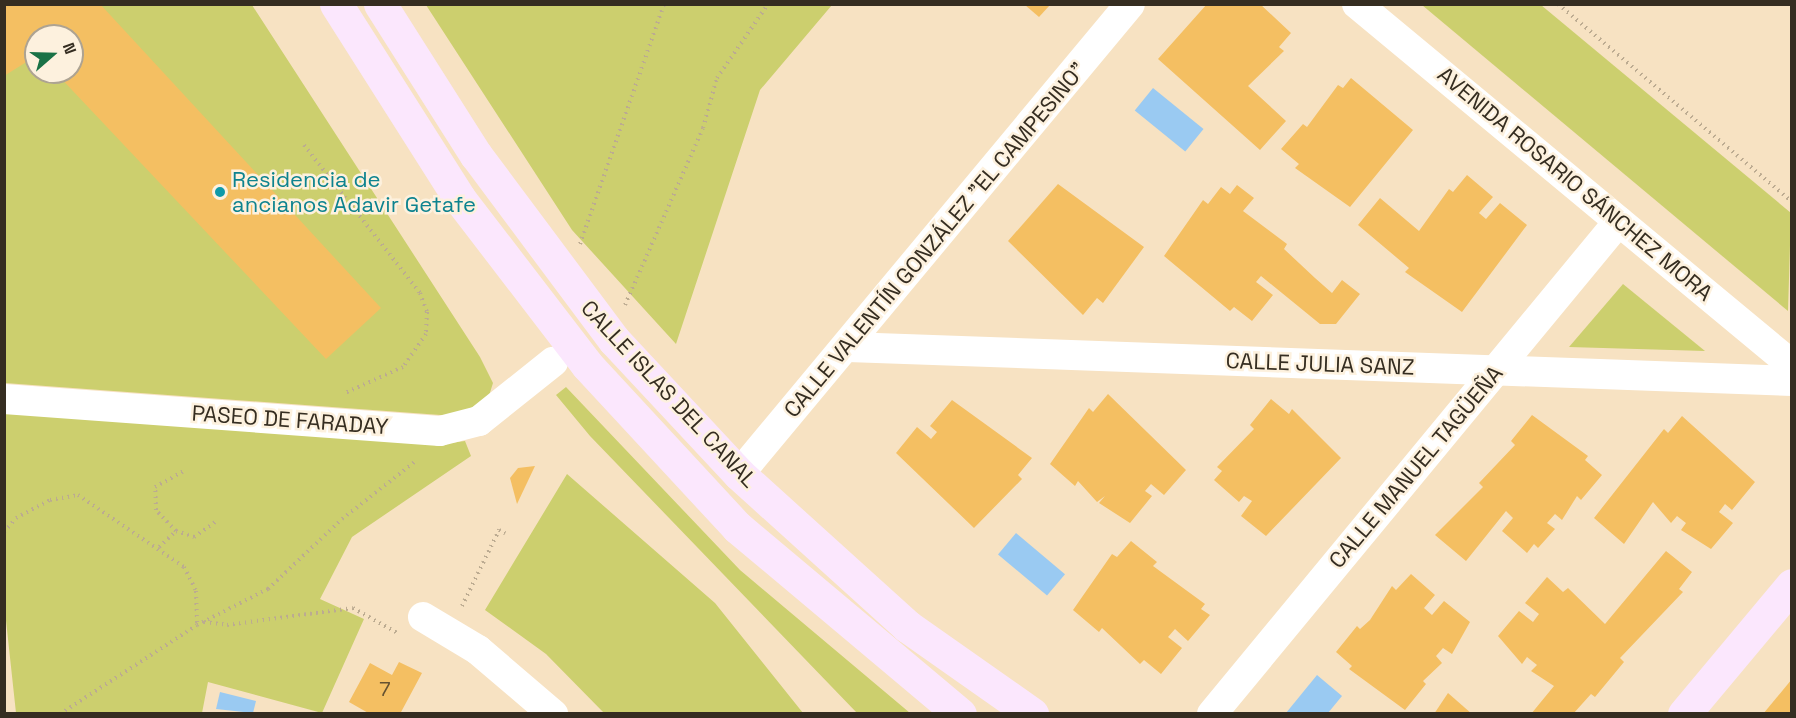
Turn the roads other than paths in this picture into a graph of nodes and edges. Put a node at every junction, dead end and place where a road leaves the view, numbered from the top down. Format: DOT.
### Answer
graph roads {
  1 [pos="336,4"];
  2 [pos="380,4"];
  3 [pos="1130,4"];
  4 [pos="1357,4"];
  5 [pos="1619,221"];
  6 [pos="848,347"];
  7 [pos="553,362"];
  8 [pos="1791,364"];
  9 [pos="1496,370"];
  10 [pos="1791,381"];
  11 [pos="4,399"];
  12 [pos="739,474"];
  13 [pos="1791,585"];
  14 [pos="436,618"];
  15 [pos="553,714"];
  16 [pos="960,714"];
  17 [pos="1032,714"];
  18 [pos="1212,714"];
  19 [pos="1684,714"];
  1 -- 16 [label="street, CALLE ISLAS DEL CANAL"];
  2 -- 12 [label="street, CALLE ISLAS DEL CANAL"];
  3 -- 6 [label="street, CALLE VALENTÍN GONZÁLEZ \"EL CAMPESINO\""];
  4 -- 5 [label="street, AVENIDA ROSARIO SÁNCHEZ MORA"];
  5 -- 8 [label="street, AVENIDA ROSARIO SÁNCHEZ MORA"];
  5 -- 9 [label="street, CALLE MANUEL TAGÜEÑA"];
  6 -- 9 [label="street, CALLE JULIA SANZ"];
  6 -- 12 [label="street, CALLE VALENTÍN GONZÁLEZ \"EL CAMPESINO\""];
  7 -- 11 [label="street, PASEO DE FARADAY"];
  9 -- 10 [label="street, CALLE JULIA SANZ"];
  9 -- 18 [label="street, CALLE MANUEL TAGÜEÑA"];
  12 -- 17 [label="street, CALLE ISLAS DEL CANAL"];
  13 -- 19 [label="street"];
  14 -- 15 [label="street"];
}
